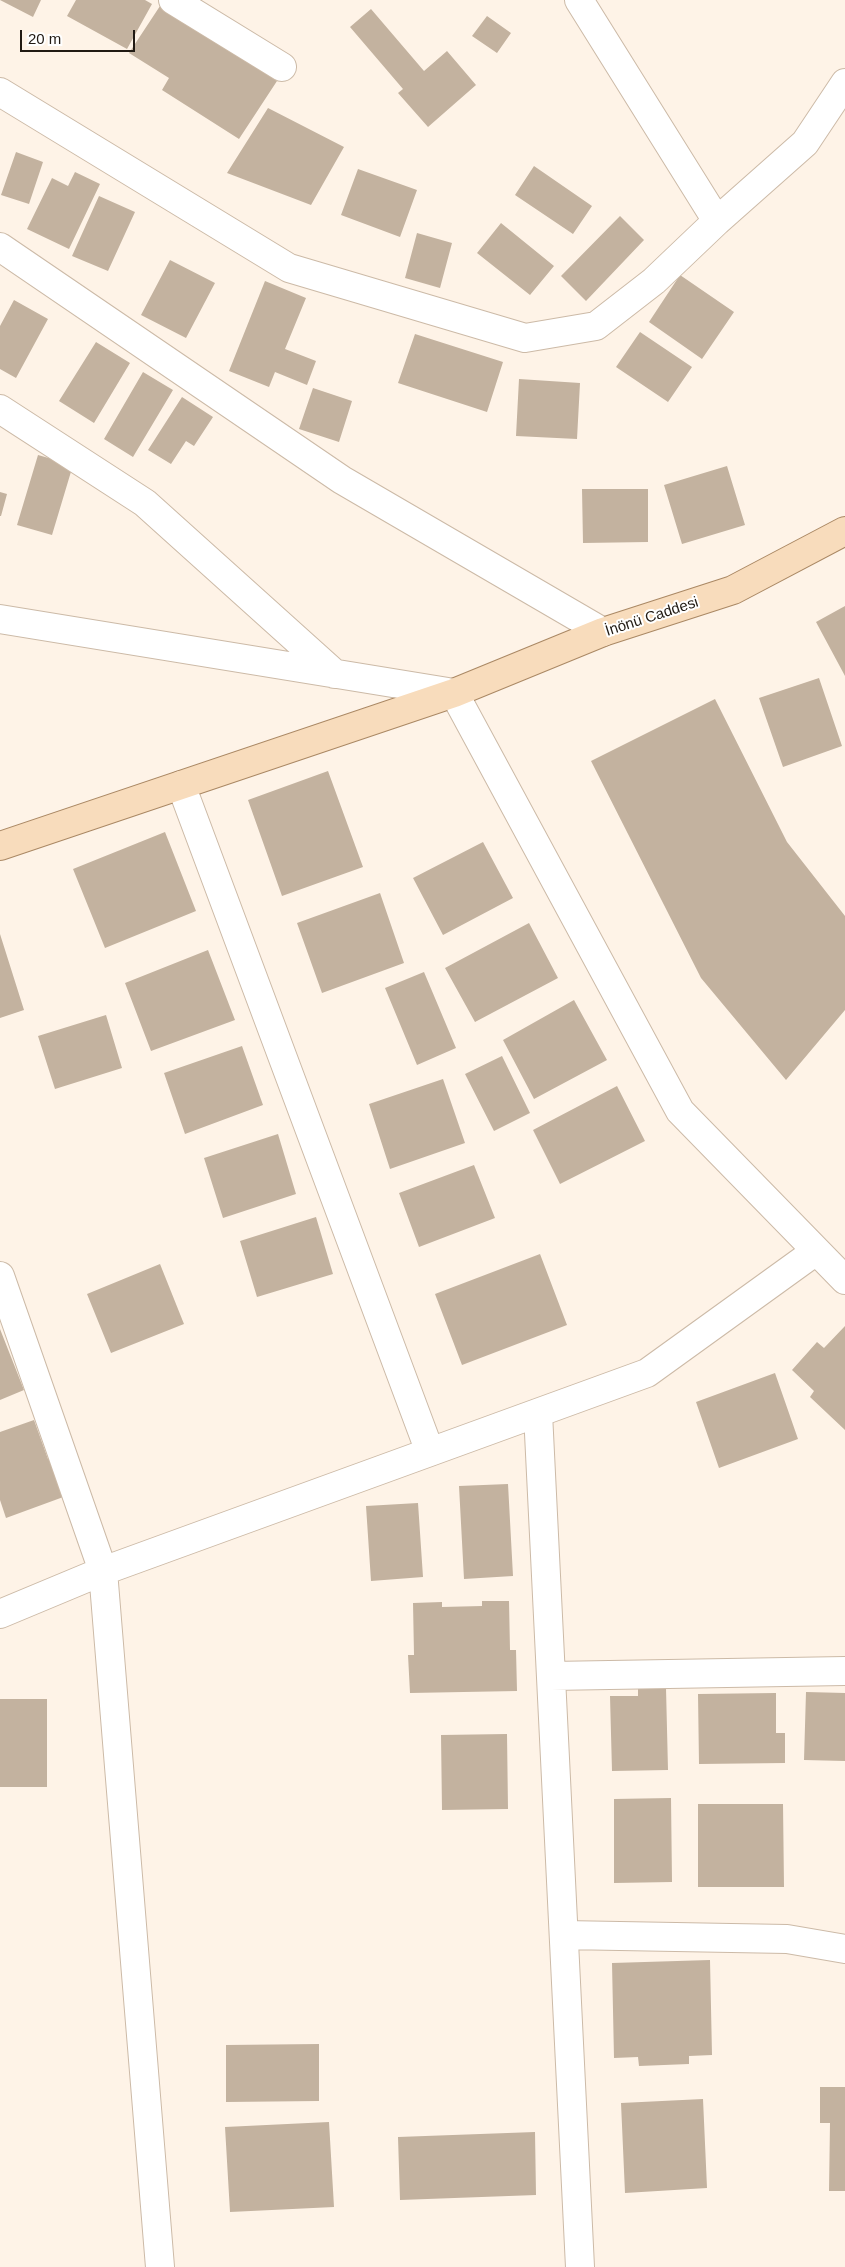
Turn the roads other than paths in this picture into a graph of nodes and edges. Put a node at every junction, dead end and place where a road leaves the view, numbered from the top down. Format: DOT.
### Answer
graph roads {
  1 [pos="173,0"];
  2 [pos="579,0"];
  3 [pos="282,67"];
  4 [pos="845,83"];
  5 [pos="0,92"];
  6 [pos="717,221"];
  7 [pos="0,248"];
  8 [pos="0,409"];
  9 [pos="845,531"];
  10 [pos="0,619"];
  11 [pos="603,632"];
  12 [pos="334,674"];
  13 [pos="454,693"];
  14 [pos="181,785"];
  15 [pos="0,846"];
  16 [pos="816,1251"];
  17 [pos="0,1276"];
  18 [pos="845,1280"];
  19 [pos="538,1413"];
  20 [pos="430,1452"];
  21 [pos="103,1571"];
  22 [pos="0,1614"];
  23 [pos="845,1671"];
  24 [pos="551,1676"];
  25 [pos="564,1935"];
  26 [pos="845,1949"];
  27 [pos="160,2267"];
  28 [pos="580,2267"];
  1 -- 3 [label="street"];
  2 -- 6 [label="street"];
  4 -- 6 [label="street"];
  5 -- 6 [label="street"];
  7 -- 11 [label="street"];
  8 -- 12 [label="street"];
  9 -- 11 [label="main road, İnönü Caddesi"];
  10 -- 12 [label="street"];
  11 -- 13 [label="main road, İnönü Caddesi"];
  12 -- 13 [label="street"];
  13 -- 14 [label="main road, İnönü Caddesi"];
  13 -- 16 [label="street"];
  14 -- 15 [label="main road, İnönü Caddesi"];
  14 -- 20 [label="street"];
  16 -- 18 [label="street"];
  16 -- 19 [label="street"];
  17 -- 21 [label="street"];
  19 -- 20 [label="street"];
  19 -- 24 [label="street"];
  20 -- 21 [label="street"];
  21 -- 22 [label="street"];
  21 -- 27 [label="street"];
  23 -- 24 [label="street"];
  24 -- 25 [label="street"];
  25 -- 26 [label="street"];
  25 -- 28 [label="street"];
}
